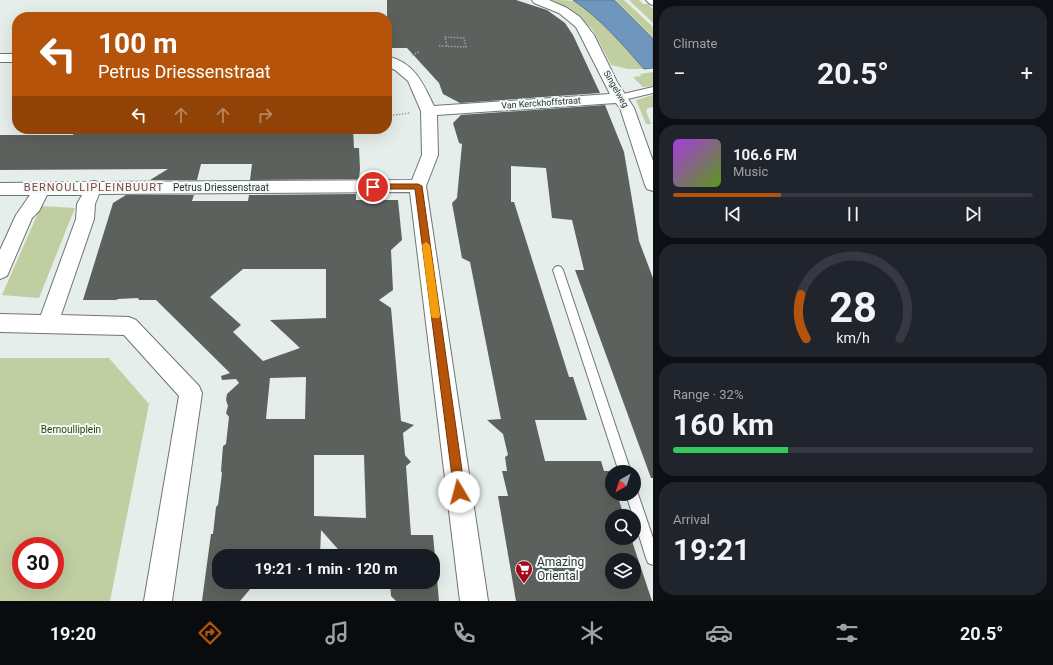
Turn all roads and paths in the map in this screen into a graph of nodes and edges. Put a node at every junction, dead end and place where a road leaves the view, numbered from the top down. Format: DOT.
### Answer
graph roads {
  1 [pos="538,0"];
  2 [pos="439,46"];
  3 [pos="447,46"];
  4 [pos="0,58"];
  5 [pos="12,58"];
  6 [pos="392,63"];
  7 [pos="653,90"];
  8 [pos="619,98"];
  9 [pos="429,111"];
  10 [pos="405,113"];
  11 [pos="392,115"];
  12 [pos="653,185"];
  13 [pos="418,186"];
  14 [pos="94,188"];
  15 [pos="0,189"];
  16 [pos="41,189"];
  17 [pos="558,270"];
  18 [pos="0,271"];
  19 [pos="0,323"];
  20 [pos="48,323"];
  21 [pos="623,465"];
  22 [pos="634,501"];
  23 [pos="653,558"];
  24 [pos="158,601"];
  25 [pos="474,601"];
  1 -- 8 [label="street, Singelweg"];
  2 -- 3 [label="path"];
  3 -- 3 [label="path"];
  4 -- 5 [label="street"];
  6 -- 9 [label="street"];
  7 -- 8 [label="street, Van Kerckhoffstraat"];
  8 -- 9 [label="street, Van Kerckhoffstraat"];
  8 -- 12 [label="street, Singelweg"];
  9 -- 13 [label="street"];
  10 -- 11 [label="path"];
  13 -- 14 [label="street, Petrus Driessenstraat"];
  13 -- 25 [label="street"];
  14 -- 16 [label="street, Petrus Driessenstraat"];
  14 -- 20 [label="street"];
  15 -- 16 [label="street, Petrus Driessenstraat"];
  16 -- 18 [label="street"];
  17 -- 21 [label="lane"];
  19 -- 20 [label="street"];
  20 -- 24 [label="street"];
  22 -- 23 [label="lane"];
}
